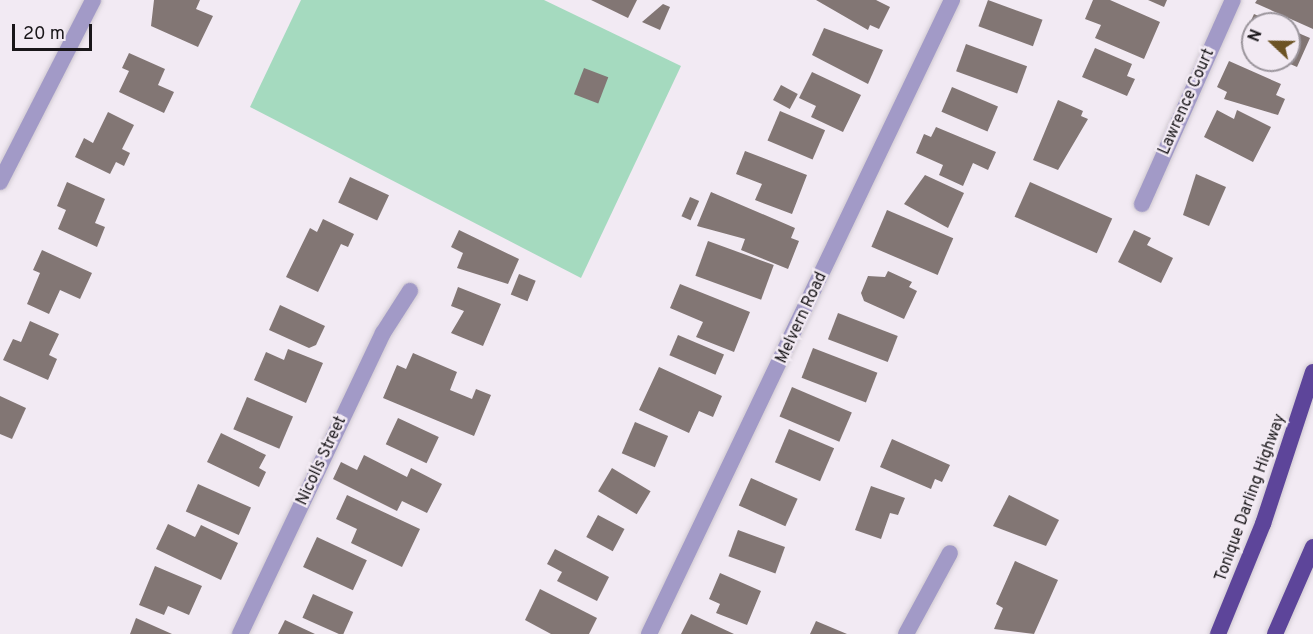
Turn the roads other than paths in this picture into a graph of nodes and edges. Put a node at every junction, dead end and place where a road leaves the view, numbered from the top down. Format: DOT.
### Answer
graph roads {
  1 [pos="93,0"];
  2 [pos="952,0"];
  3 [pos="1233,0"];
  4 [pos="0,181"];
  5 [pos="1142,204"];
  6 [pos="410,291"];
  7 [pos="1313,372"];
  8 [pos="1313,547"];
  9 [pos="950,553"];
  10 [pos="240,634"];
  11 [pos="649,634"];
  12 [pos="906,634"];
  13 [pos="1218,634"];
  14 [pos="1275,634"];
  1 -- 4 [label="street"];
  2 -- 11 [label="street, Melvern Road"];
  3 -- 5 [label="street, Lawrence Court"];
  6 -- 10 [label="street, Nicolls Street"];
  7 -- 13 [label="highway, Tonique Darling Highway"];
  8 -- 14 [label="highway"];
  9 -- 12 [label="street"];
}
